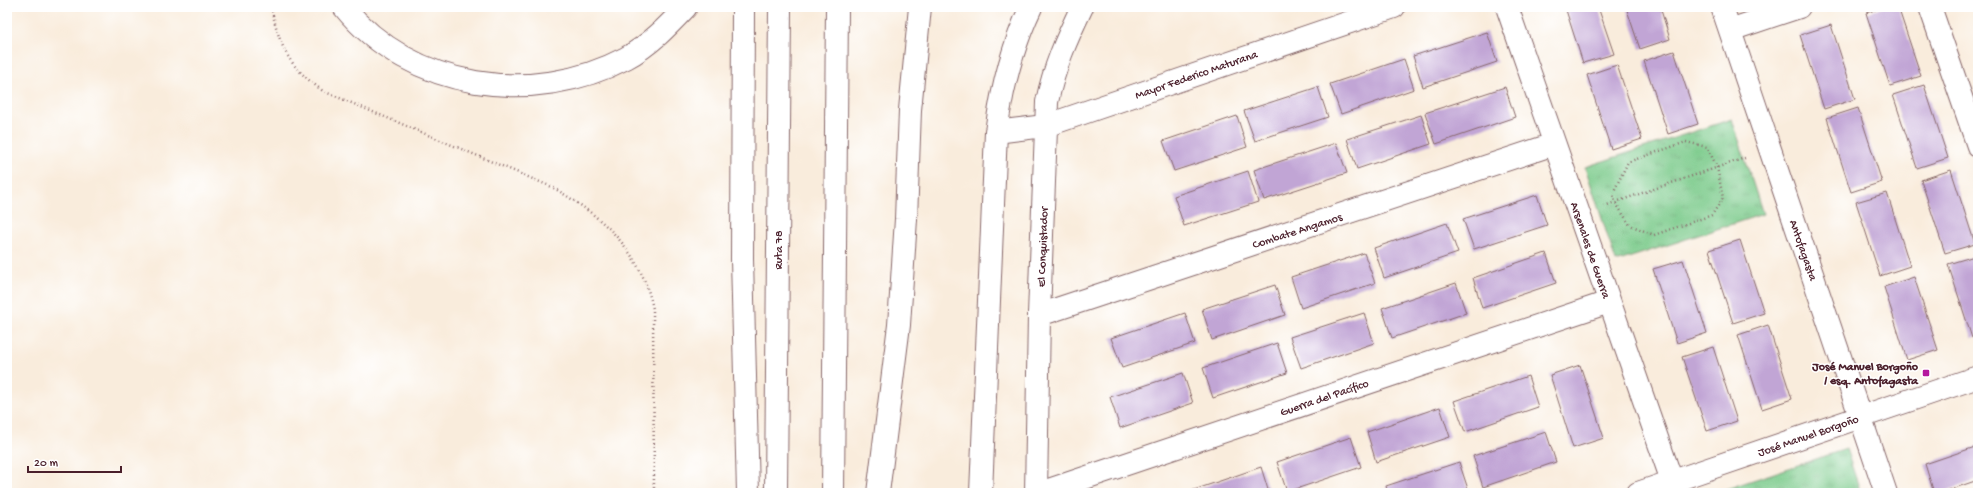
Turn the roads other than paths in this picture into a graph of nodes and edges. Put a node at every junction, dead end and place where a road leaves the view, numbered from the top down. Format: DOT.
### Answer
graph roads {
  1 [pos="344,7"];
  2 [pos="686,7"];
  3 [pos="743,7"];
  4 [pos="780,7"];
  5 [pos="837,7"];
  6 [pos="920,7"];
  7 [pos="1031,7"];
  8 [pos="1082,7"];
  9 [pos="1394,7"];
  10 [pos="1507,7"];
  11 [pos="1722,7"];
  12 [pos="1799,7"];
  13 [pos="1930,7"];
  14 [pos="1730,30"];
  15 [pos="1046,126"];
  16 [pos="996,132"];
  17 [pos="1554,144"];
  18 [pos="1978,146"];
  19 [pos="1609,302"];
  20 [pos="1039,315"];
  21 [pos="1978,377"];
  22 [pos="1860,417"];
  23 [pos="1675,487"];
  24 [pos="748,493"];
  25 [pos="776,493"];
  26 [pos="833,493"];
  27 [pos="878,493"];
  28 [pos="982,493"];
  29 [pos="1036,493"];
  30 [pos="1040,493"];
  31 [pos="1638,493"];
  32 [pos="1886,493"];
  1 -- 2 [label="main road"];
  3 -- 24 [label="main road"];
  4 -- 25 [label="main road, Ruta 78"];
  5 -- 26 [label="main road"];
  6 -- 27 [label="main road"];
  7 -- 16 [label="main road"];
  8 -- 15 [label="main road, El Conquistador"];
  9 -- 15 [label="main road, Mayor Federico Maturana"];
  10 -- 17 [label="main road, Arsenales de Guerra"];
  11 -- 14 [label="main road, Antofagasta"];
  12 -- 14 [label="main road"];
  13 -- 18 [label="main road"];
  14 -- 22 [label="main road, Antofagasta"];
  15 -- 16 [label="main road, Mayor Federico Maturana"];
  15 -- 20 [label="main road, El Conquistador"];
  16 -- 28 [label="main road"];
  17 -- 19 [label="main road, Arsenales de Guerra"];
  17 -- 20 [label="main road, Combate Angamos"];
  19 -- 23 [label="main road, Arsenales de Guerra"];
  19 -- 30 [label="main road, Guerra del Pacífico"];
  20 -- 29 [label="main road, El Conquistador"];
  21 -- 22 [label="main road, José Manuel Borgoño"];
  22 -- 23 [label="main road, José Manuel Borgoño"];
  22 -- 32 [label="main road, Antofagasta"];
  23 -- 31 [label="main road, José Manuel Borgoño"];
}
